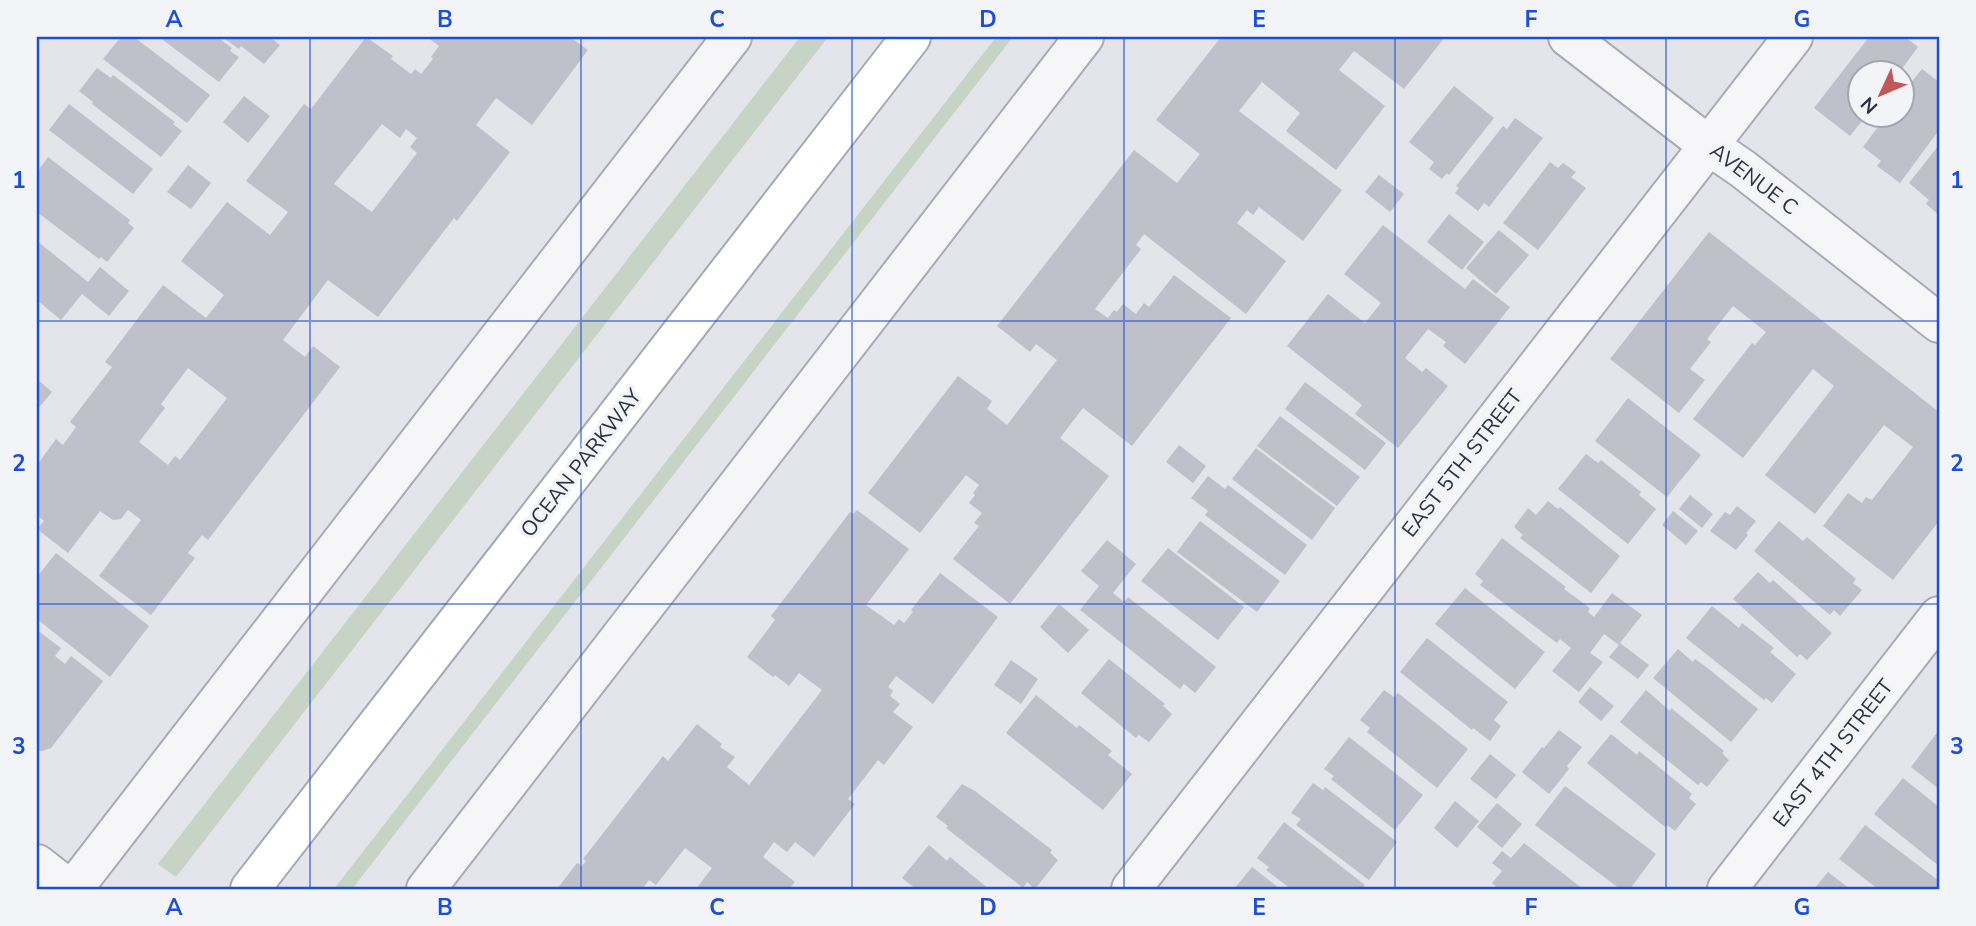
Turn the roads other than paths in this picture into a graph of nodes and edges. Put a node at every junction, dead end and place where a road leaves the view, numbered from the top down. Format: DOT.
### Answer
graph roads {
  1 [pos="732,37"];
  2 [pos="911,37"];
  3 [pos="1084,37"];
  4 [pos="1568,37"];
  5 [pos="1793,37"];
  6 [pos="1708,145"];
  7 [pos="1939,323"];
  8 [pos="1939,616"];
  9 [pos="37,864"];
  10 [pos="71,889"];
  11 [pos="250,889"];
  12 [pos="426,889"];
  13 [pos="1131,889"];
  14 [pos="1727,889"];
  1 -- 10 [label="street"];
  2 -- 11 [label="main road, OCEAN PARKWAY"];
  3 -- 12 [label="street"];
  4 -- 6 [label="street, AVENUE C"];
  5 -- 6 [label="street, EAST 5TH STREET"];
  6 -- 7 [label="street, AVENUE C"];
  6 -- 13 [label="street, EAST 5TH STREET"];
  8 -- 14 [label="street, EAST 4TH STREET"];
  9 -- 10 [label="street"];
}
